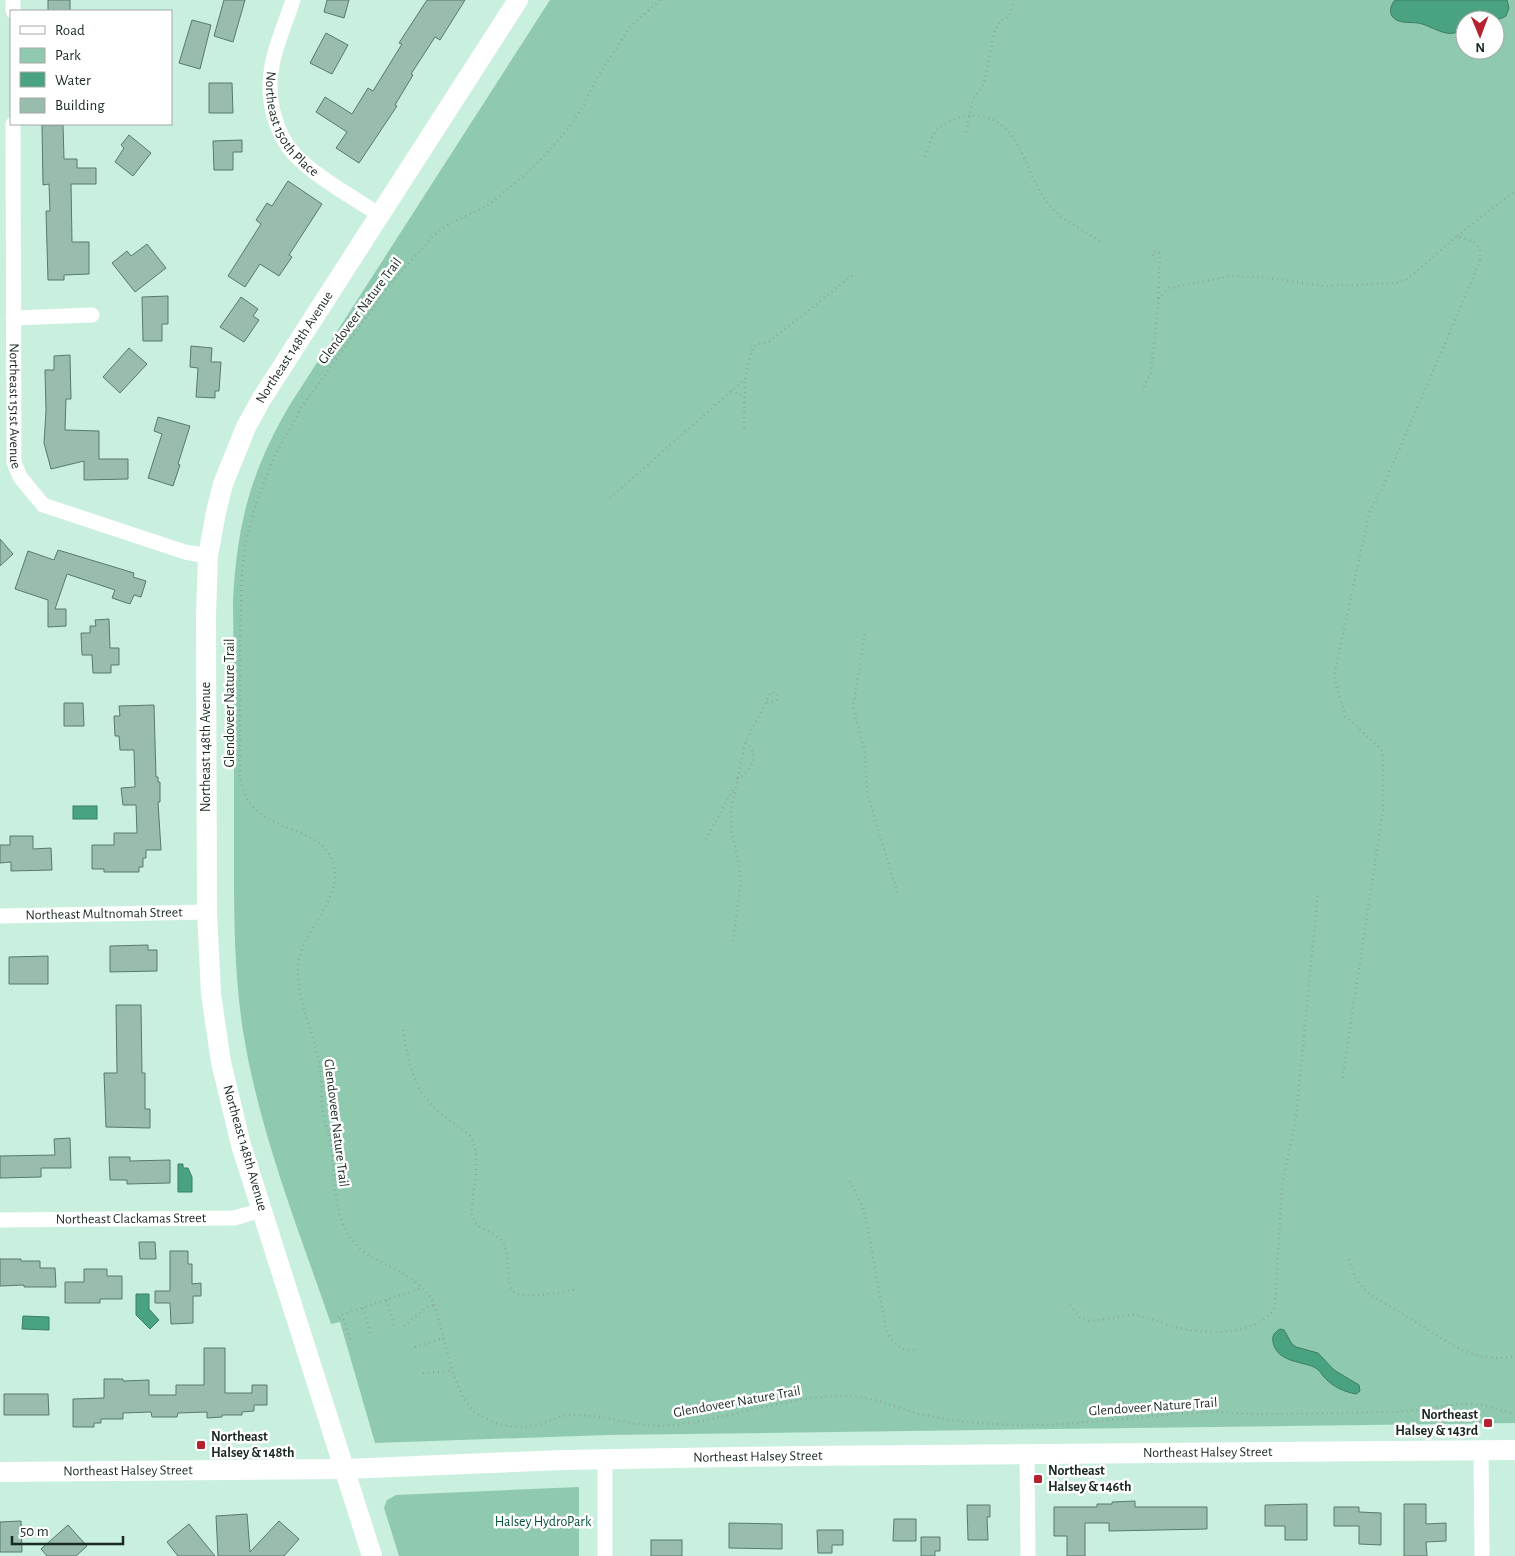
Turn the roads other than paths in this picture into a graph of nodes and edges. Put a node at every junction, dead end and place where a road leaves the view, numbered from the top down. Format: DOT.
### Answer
graph roads {
  1 [pos="293,0"];
  2 [pos="518,0"];
  3 [pos="13,125"];
  4 [pos="380,215"];
  5 [pos="92,316"];
  6 [pos="13,318"];
  7 [pos="208,556"];
  8 [pos="207,912"];
  9 [pos="0,916"];
  10 [pos="262,1210"];
  11 [pos="0,1220"];
  12 [pos="1481,1450"];
  13 [pos="1515,1450"];
  14 [pos="1028,1455"];
  15 [pos="605,1459"];
  16 [pos="344,1468"];
  17 [pos="0,1472"];
  18 [pos="372,1556"];
  19 [pos="605,1556"];
  20 [pos="1028,1556"];
  21 [pos="1482,1556"];
  1 -- 4 [label="street, Northeast 150th Place"];
  2 -- 4 [label="main road, Northeast 148th Avenue"];
  3 -- 6 [label="street, Northeast 151st Avenue"];
  4 -- 7 [label="main road, Northeast 148th Avenue"];
  5 -- 6 [label="street"];
  6 -- 7 [label="street, Northeast 151st Avenue"];
  7 -- 8 [label="main road, Northeast 148th Avenue"];
  8 -- 9 [label="street, Northeast Multnomah Street"];
  8 -- 10 [label="main road, Northeast 148th Avenue"];
  10 -- 11 [label="street, Northeast Clackamas Street"];
  10 -- 16 [label="main road, Northeast 148th Avenue"];
  12 -- 13 [label="main road, Northeast Halsey Street"];
  12 -- 14 [label="main road, Northeast Halsey Street"];
  12 -- 21 [label="street"];
  14 -- 15 [label="main road, Northeast Halsey Street"];
  14 -- 20 [label="street"];
  15 -- 16 [label="main road, Northeast Halsey Street"];
  15 -- 19 [label="street"];
  16 -- 17 [label="main road, Northeast Halsey Street"];
  16 -- 18 [label="main road, Northeast 148th Avenue"];
}
